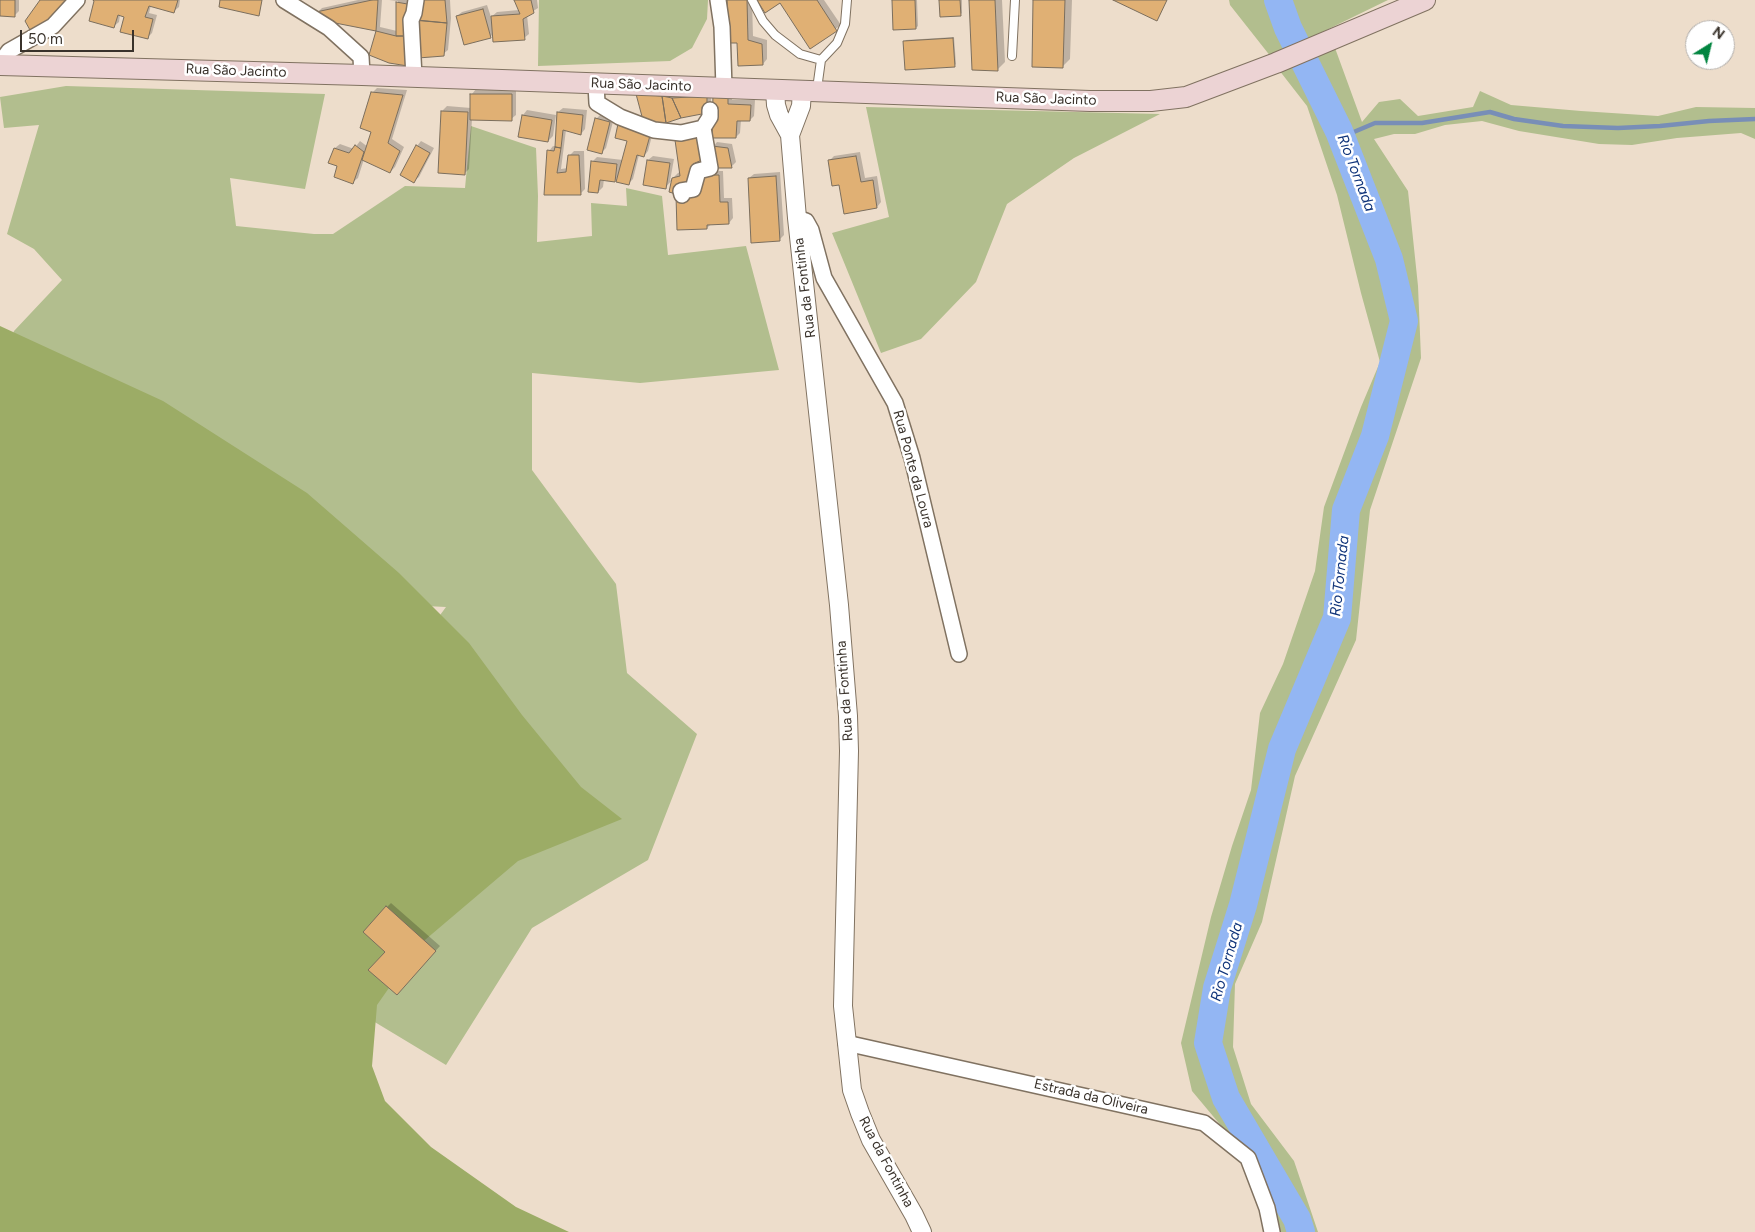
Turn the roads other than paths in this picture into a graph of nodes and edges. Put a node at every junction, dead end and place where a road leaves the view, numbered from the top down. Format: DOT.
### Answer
graph roads {
  1 [pos="77,0"];
  2 [pos="284,0"];
  3 [pos="416,0"];
  4 [pos="718,0"];
  5 [pos="752,0"];
  6 [pos="847,0"];
  7 [pos="1015,0"];
  8 [pos="1425,0"];
  9 [pos="1012,56"];
  10 [pos="821,60"];
  11 [pos="0,64"];
  12 [pos="362,75"];
  13 [pos="414,77"];
  14 [pos="596,84"];
  15 [pos="724,88"];
  16 [pos="775,90"];
  17 [pos="809,91"];
  18 [pos="710,110"];
  19 [pos="703,128"];
  20 [pos="790,135"];
  21 [pos="682,194"];
  22 [pos="797,218"];
  23 [pos="959,654"];
  24 [pos="846,1044"];
  25 [pos="922,1232"];
  26 [pos="1272,1232"];
  1 -- 11 [label="street"];
  2 -- 12 [label="street"];
  3 -- 13 [label="street"];
  4 -- 15 [label="street"];
  5 -- 10 [label="lane"];
  6 -- 10 [label="lane"];
  7 -- 9 [label="lane"];
  8 -- 17 [label="main road, Rua São Jacinto"];
  10 -- 17 [label="lane"];
  11 -- 12 [label="main road, Rua São Jacinto"];
  12 -- 13 [label="main road, Rua São Jacinto"];
  13 -- 14 [label="main road, Rua São Jacinto"];
  14 -- 15 [label="main road, Rua São Jacinto"];
  14 -- 19 [label="street"];
  15 -- 16 [label="main road, Rua São Jacinto"];
  16 -- 17 [label="main road, Rua São Jacinto"];
  16 -- 20 [label="street, Rua da Fontinha"];
  17 -- 20 [label="street, Rua da Fontinha"];
  18 -- 19 [label="street"];
  19 -- 21 [label="street"];
  20 -- 22 [label="street, Rua da Fontinha"];
  22 -- 23 [label="street, Rua Ponte da Loura"];
  22 -- 24 [label="street, Rua da Fontinha"];
  24 -- 25 [label="street, Rua da Fontinha"];
  24 -- 26 [label="street, Estrada da Oliveira"];
}
